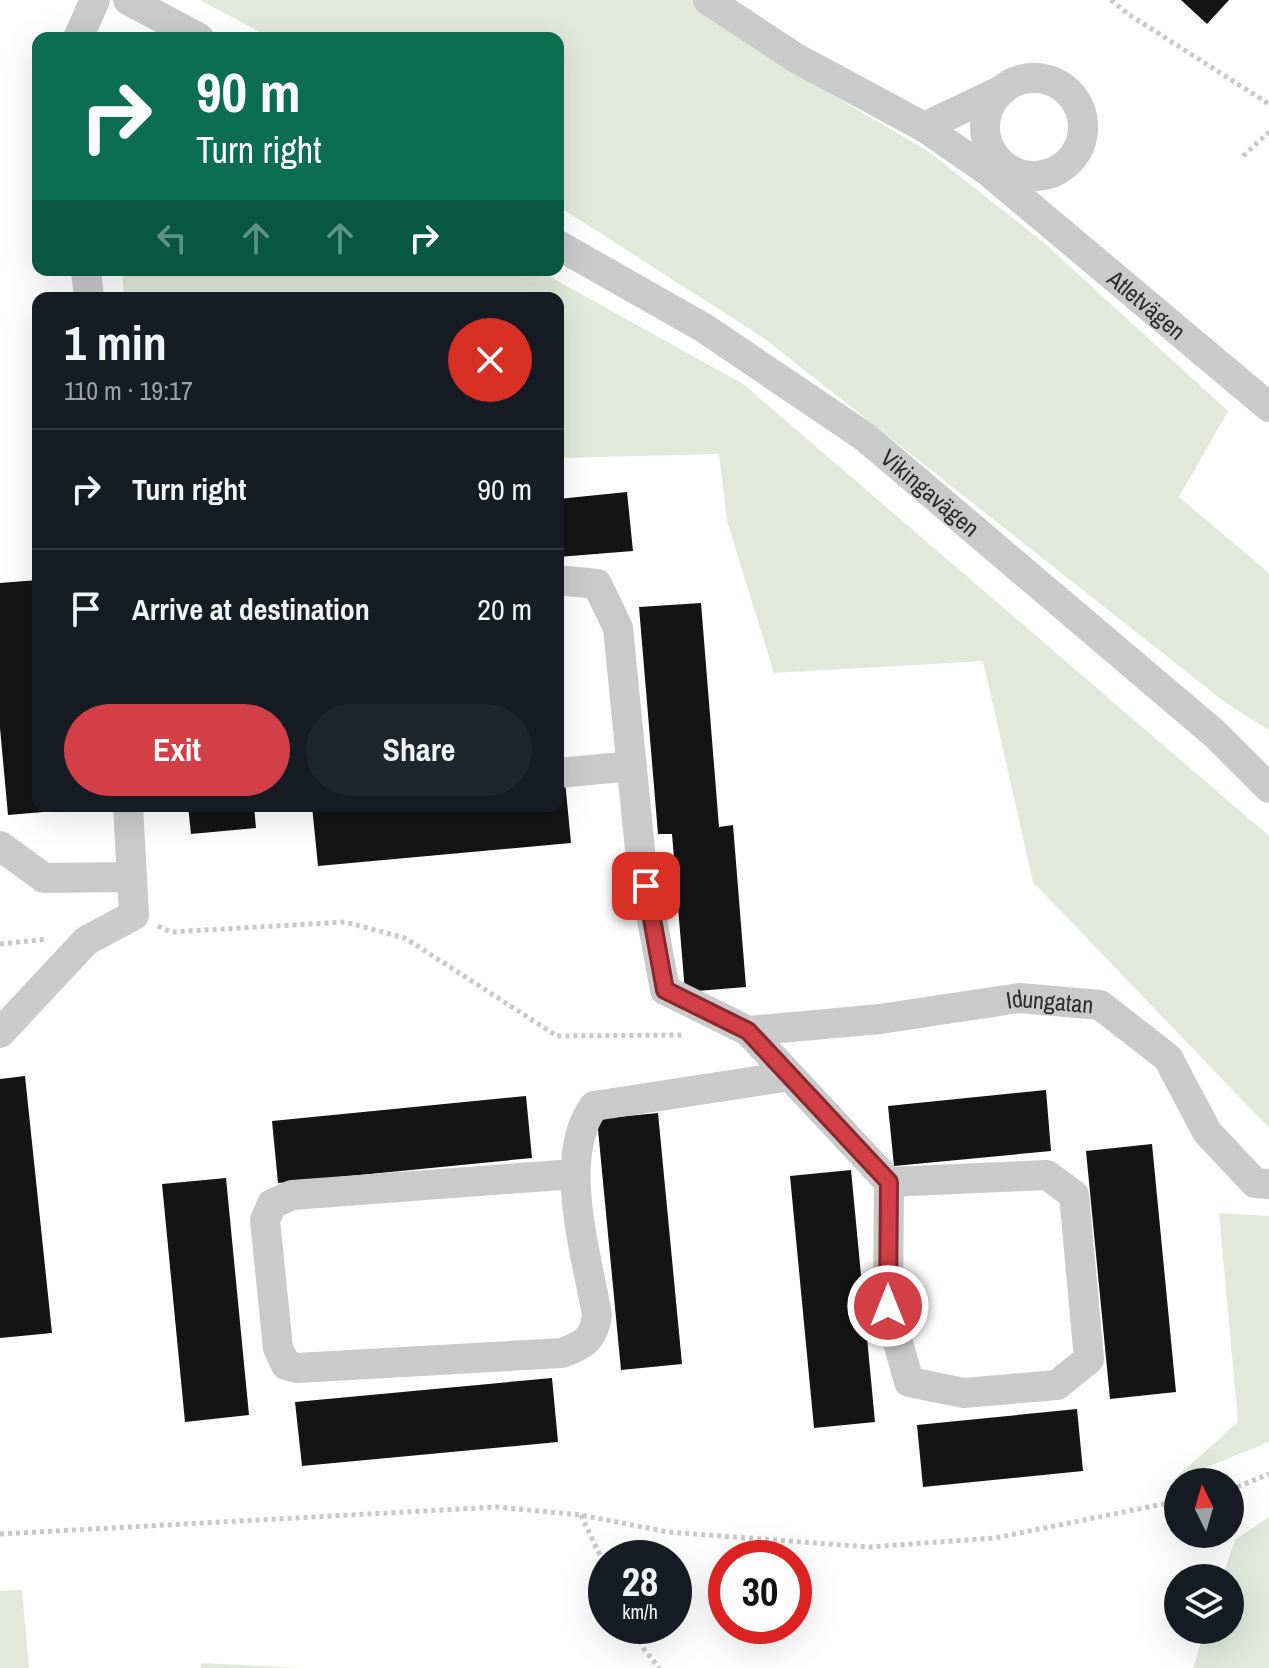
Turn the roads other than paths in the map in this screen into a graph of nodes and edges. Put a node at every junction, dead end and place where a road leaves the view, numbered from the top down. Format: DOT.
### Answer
graph roads {
  1 [pos="95,0"];
  2 [pos="128,0"];
  3 [pos="708,0"];
  4 [pos="81,32"];
  5 [pos="188,32"];
  6 [pos="1002,90"];
  7 [pos="924,127"];
  8 [pos="1071,159"];
  9 [pos="1024,201"];
  10 [pos="564,248"];
  11 [pos="1269,407"];
  12 [pos="564,581"];
  13 [pos="632,766"];
  14 [pos="564,772"];
  15 [pos="1269,788"];
  16 [pos="128,812"];
  17 [pos="0,846"];
  18 [pos="132,877"];
  19 [pos="748,1031"];
  20 [pos="0,1033"];
  21 [pos="790,1076"];
  22 [pos="574,1174"];
  23 [pos="889,1182"];
  24 [pos="1269,1184"];
  1 -- 4 [label="street"];
  2 -- 5 [label="street"];
  3 -- 7 [label="street, Atletvägen"];
  6 -- 7 [label="street"];
  6 -- 8 [label="street"];
  6 -- 8 [label="street"];
  7 -- 9 [label="street, Atletvägen"];
  8 -- 9 [label="street"];
  9 -- 11 [label="street, Atletvägen"];
  10 -- 15 [label="street, Vikingavägen"];
  12 -- 13 [label="street"];
  13 -- 14 [label="street"];
  13 -- 19 [label="street"];
  16 -- 18 [label="street"];
  17 -- 18 [label="street"];
  18 -- 20 [label="street"];
  19 -- 21 [label="street"];
  19 -- 24 [label="street, Idungatan"];
  21 -- 22 [label="street"];
  21 -- 23 [label="street"];
  22 -- 22 [label="street"];
  23 -- 23 [label="street"];
}
